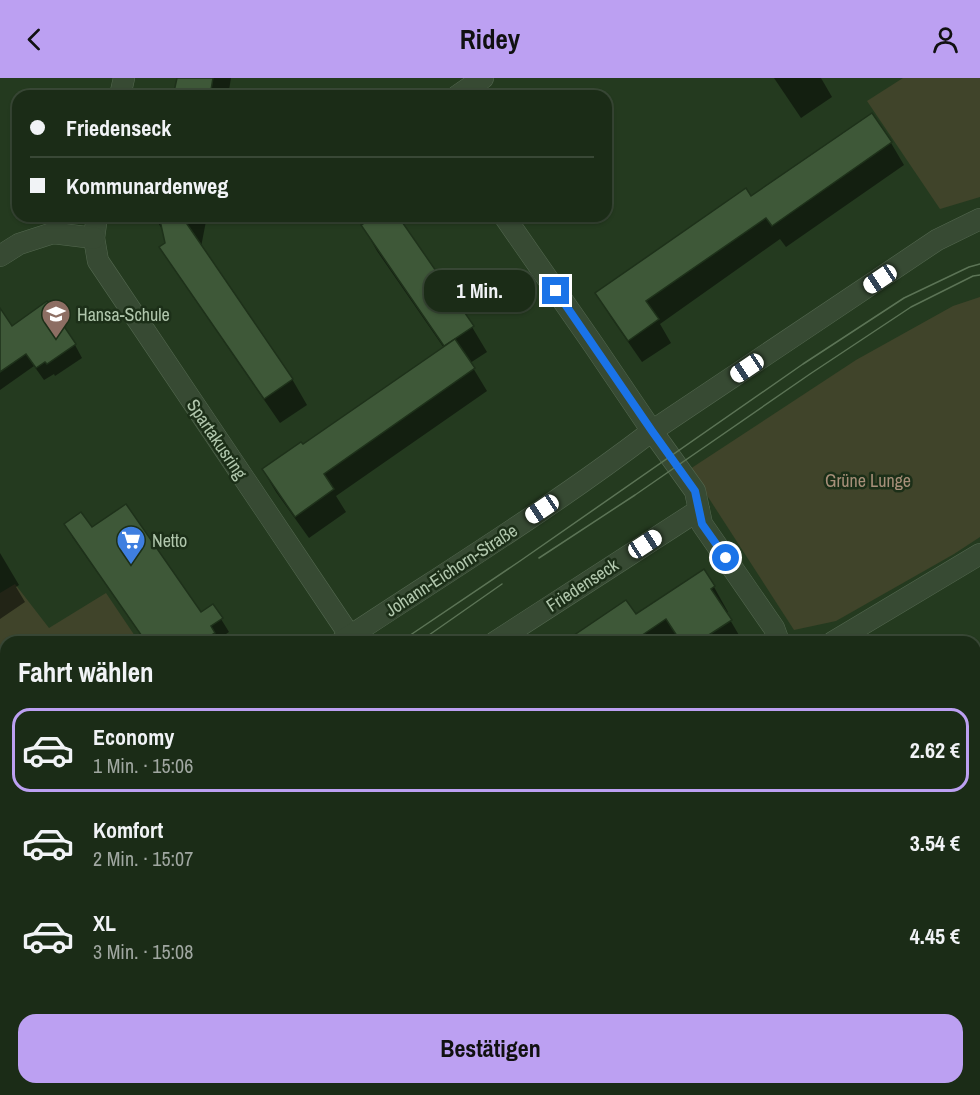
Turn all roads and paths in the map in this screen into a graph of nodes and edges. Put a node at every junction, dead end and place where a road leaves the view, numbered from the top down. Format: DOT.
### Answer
graph roads {
  1 [pos="483,78"];
  2 [pos="466,90"];
  3 [pos="980,219"];
  4 [pos="96,222"];
  5 [pos="508,222"];
  6 [pos="94,238"];
  7 [pos="0,256"];
  8 [pos="652,431"];
  9 [pos="699,510"];
  10 [pos="980,554"];
  11 [pos="344,636"];
  12 [pos="351,636"];
  13 [pos="504,636"];
  14 [pos="777,636"];
  15 [pos="843,636"];
  1 -- 2 [label="street"];
  3 -- 8 [label="street, Johann-Eichorn-Straße"];
  4 -- 6 [label="street, Spartakusring"];
  5 -- 8 [label="street"];
  6 -- 7 [label="street"];
  6 -- 11 [label="street, Spartakusring"];
  8 -- 9 [label="street"];
  8 -- 12 [label="street, Johann-Eichorn-Straße"];
  9 -- 13 [label="street, Friedenseck"];
  9 -- 14 [label="street"];
  10 -- 15 [label="street"];
}
